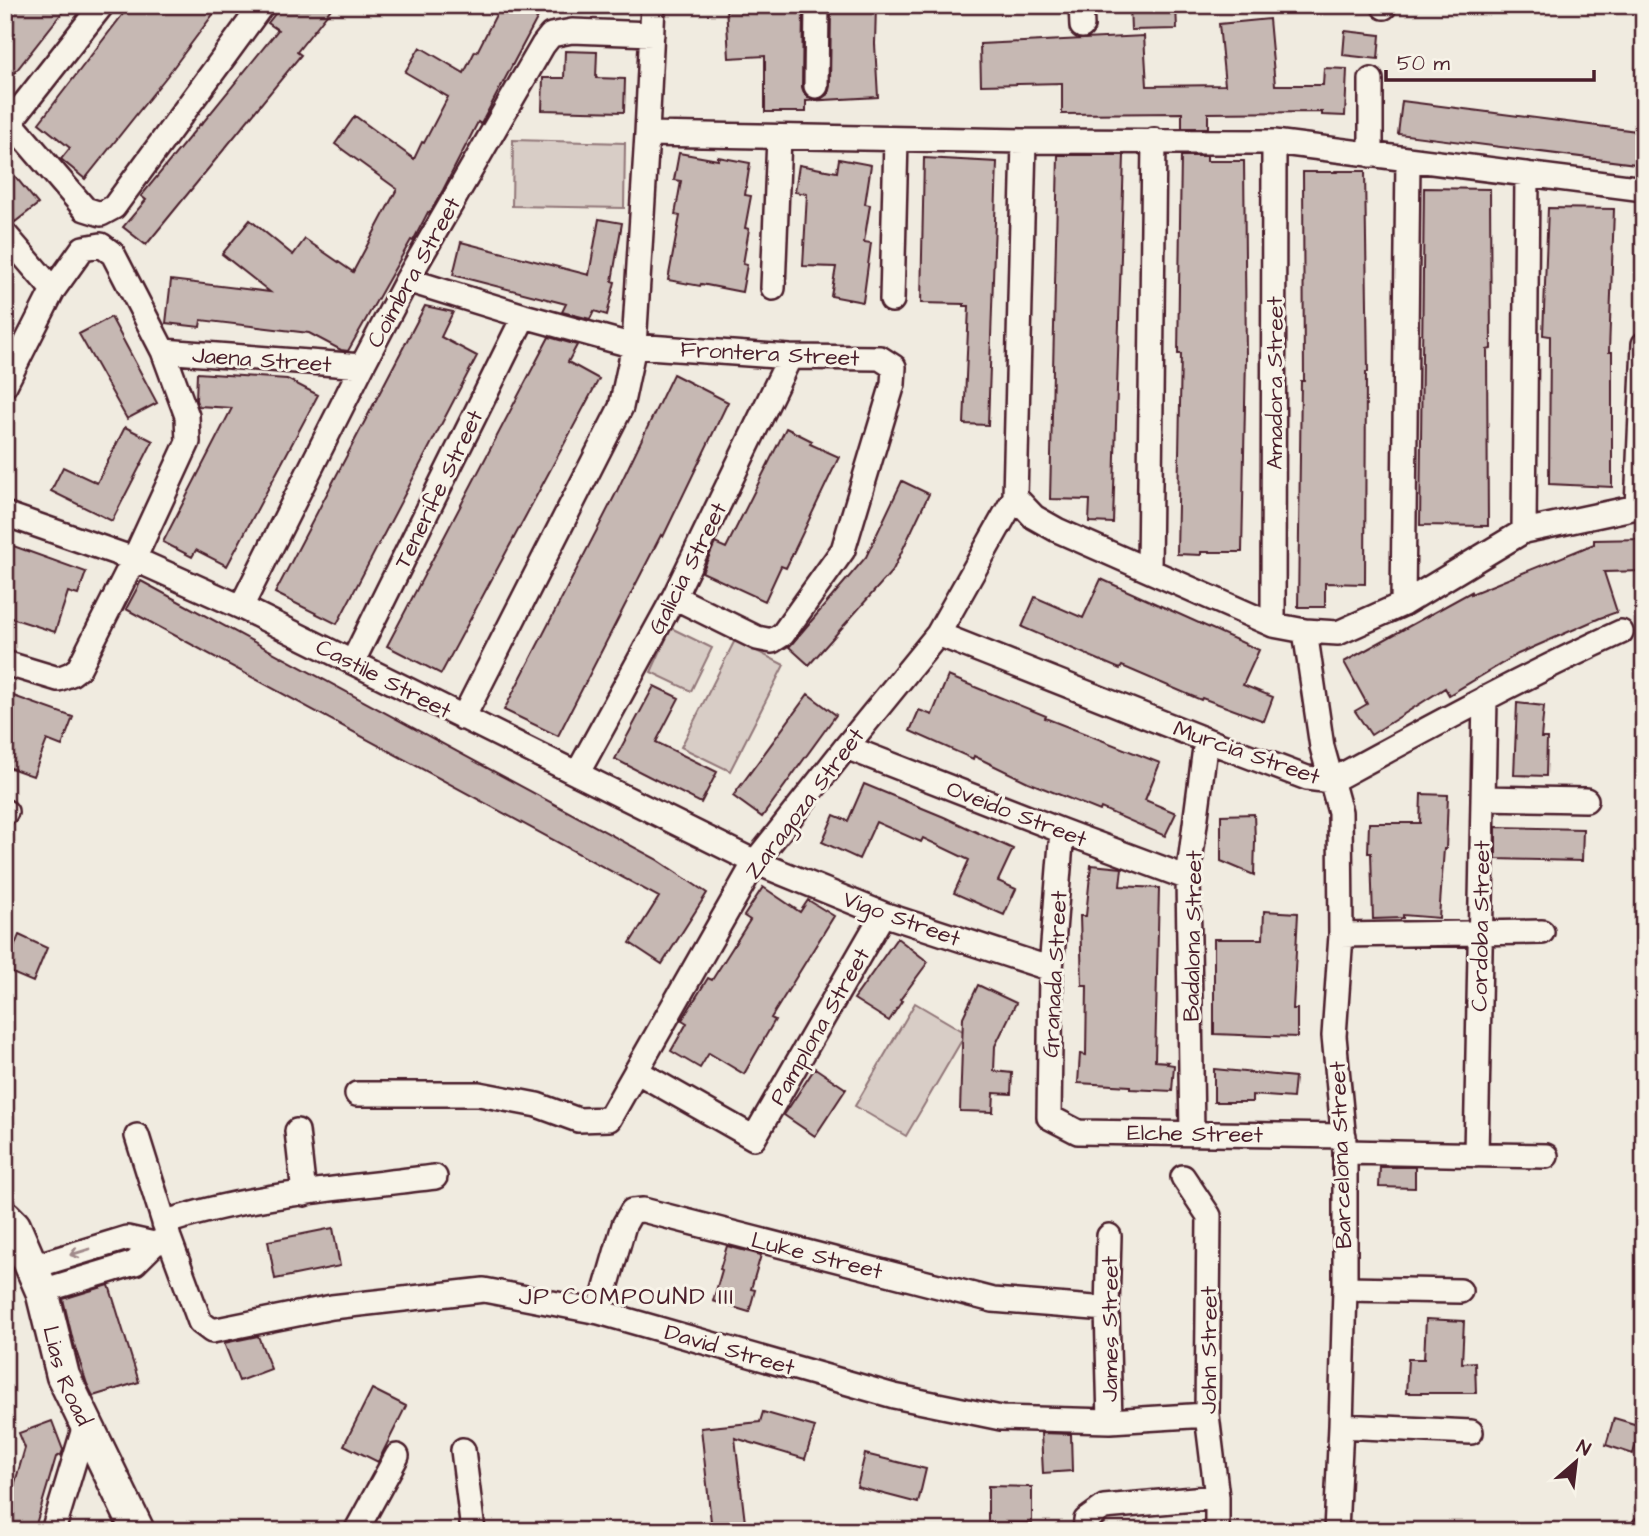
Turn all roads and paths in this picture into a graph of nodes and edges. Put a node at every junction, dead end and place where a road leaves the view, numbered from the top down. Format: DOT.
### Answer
graph roads {
  1 [pos="102,5"];
  2 [pos="262,5"];
  3 [pos="653,5"];
  4 [pos="817,5"];
  5 [pos="652,34"];
  6 [pos="1371,80"];
  7 [pos="817,86"];
  8 [pos="8,119"];
  9 [pos="647,134"];
  10 [pos="779,137"];
  11 [pos="896,139"];
  12 [pos="1154,140"];
  13 [pos="1024,141"];
  14 [pos="1274,142"];
  15 [pos="1371,155"];
  16 [pos="1408,159"];
  17 [pos="1527,174"];
  18 [pos="1644,189"];
  19 [pos="5,234"];
  20 [pos="407,280"];
  21 [pos="773,288"];
  22 [pos="52,290"];
  23 [pos="892,300"];
  24 [pos="524,316"];
  25 [pos="1644,344"];
  26 [pos="634,346"];
  27 [pos="163,351"];
  28 [pos="790,357"];
  29 [pos="362,366"];
  30 [pos="5,385"];
  31 [pos="1015,497"];
  32 [pos="1640,507"];
  33 [pos="5,514"];
  34 [pos="1524,531"];
  35 [pos="134,559"];
  36 [pos="1149,569"];
  37 [pos="674,597"];
  38 [pos="1403,604"];
  39 [pos="241,607"];
  40 [pos="1273,625"];
  41 [pos="1305,631"];
  42 [pos="1622,632"];
  43 [pos="937,634"];
  44 [pos="353,661"];
  45 [pos="5,663"];
  46 [pos="1485,698"];
  47 [pos="463,718"];
  48 [pos="1206,740"];
  49 [pos="846,747"];
  50 [pos="577,774"];
  51 [pos="1331,781"];
  52 [pos="1483,798"];
  53 [pos="1586,800"];
  54 [pos="1062,831"];
  55 [pos="755,862"];
  56 [pos="1188,878"];
  57 [pos="883,914"];
  58 [pos="1542,932"];
  59 [pos="1479,934"];
  60 [pos="1341,935"];
  61 [pos="1051,969"];
  62 [pos="636,1071"];
  63 [pos="357,1094"];
  64 [pos="1049,1117"];
  65 [pos="297,1131"];
  66 [pos="1192,1133"];
  67 [pos="137,1136"];
  68 [pos="1344,1144"];
  69 [pos="1476,1155"];
  70 [pos="1546,1156"];
  71 [pos="435,1177"];
  72 [pos="1184,1177"];
  73 [pos="304,1194"];
  74 [pos="5,1217"];
  75 [pos="162,1235"];
  76 [pos="1109,1236"];
  77 [pos="37,1279"];
  78 [pos="1345,1289"];
  79 [pos="1460,1291"];
  80 [pos="1107,1309"];
  81 [pos="599,1312"];
  82 [pos="1207,1415"];
  83 [pos="1110,1421"];
  84 [pos="86,1422"];
  85 [pos="1341,1426"];
  86 [pos="1471,1432"];
  87 [pos="463,1450"];
  88 [pos="397,1456"];
  89 [pos="1217,1497"];
  90 [pos="53,1531"];
  91 [pos="138,1531"];
  92 [pos="356,1531"];
  93 [pos="473,1531"];
  94 [pos="1085,1531"];
  95 [pos="1217,1531"];
  96 [pos="1336,1531"];
  1 -- 8 [label="street"];
  2 -- 8 [label="street"];
  3 -- 5 [label="street"];
  4 -- 7 [label="street"];
  5 -- 9 [label="street"];
  5 -- 20 [label="street, Coimbra Street"];
  6 -- 15 [label="street"];
  9 -- 10 [label="street"];
  9 -- 26 [label="street"];
  10 -- 11 [label="street"];
  10 -- 21 [label="street"];
  11 -- 13 [label="street"];
  11 -- 23 [label="street"];
  12 -- 13 [label="street"];
  12 -- 14 [label="street"];
  12 -- 36 [label="street"];
  13 -- 31 [label="street"];
  14 -- 15 [label="street"];
  14 -- 40 [label="street, Amadora Street"];
  15 -- 16 [label="street"];
  16 -- 17 [label="street"];
  16 -- 38 [label="street"];
  17 -- 18 [label="street"];
  17 -- 34 [label="street"];
  19 -- 22 [label="street"];
  20 -- 24 [label="street, Frontera Street"];
  20 -- 29 [label="street, Coimbra Street"];
  22 -- 27 [label="street"];
  22 -- 30 [label="street"];
  24 -- 26 [label="street, Frontera Street"];
  24 -- 44 [label="street, Tenerife Street"];
  25 -- 32 [label="street"];
  26 -- 28 [label="street, Frontera Street"];
  26 -- 47 [label="street"];
  27 -- 29 [label="street, Jaena Street"];
  27 -- 35 [label="street"];
  28 -- 37 [label="street, Galicia Street"];
  28 -- 37 [label="street, Frontera Street"];
  29 -- 39 [label="street, Coimbra Street"];
  31 -- 36 [label="street"];
  31 -- 43 [label="street, Zaragoza Street"];
  32 -- 34 [label="street"];
  33 -- 35 [label="street, Castile Street"];
  34 -- 38 [label="street"];
  35 -- 39 [label="street, Castile Street"];
  35 -- 45 [label="street"];
  36 -- 40 [label="street"];
  37 -- 50 [label="street, Galicia Street"];
  38 -- 41 [label="street"];
  39 -- 44 [label="street, Castile Street"];
  40 -- 41 [label="street"];
  41 -- 51 [label="street, Barcelona Street"];
  42 -- 46 [label="street, Murcia Street"];
  43 -- 48 [label="street, Murcia Street"];
  43 -- 49 [label="street, Zaragoza Street"];
  44 -- 47 [label="street, Castile Street"];
  46 -- 51 [label="street, Murcia Street"];
  46 -- 52 [label="street, Cordoba Street"];
  47 -- 50 [label="street, Castile Street"];
  48 -- 51 [label="street, Murcia Street"];
  48 -- 56 [label="street, Badalona Street"];
  49 -- 54 [label="street, Oveido Street"];
  49 -- 55 [label="street, Zaragoza Street"];
  50 -- 55 [label="street, Castile Street"];
  51 -- 60 [label="street, Barcelona Street"];
  52 -- 53 [label="street"];
  52 -- 59 [label="street, Cordoba Street"];
  54 -- 56 [label="street, Oveido Street"];
  54 -- 61 [label="street, Granada Street"];
  55 -- 57 [label="street, Vigo Street"];
  55 -- 62 [label="street, Zaragoza Street"];
  56 -- 66 [label="street, Badalona Street"];
  57 -- 61 [label="street, Vigo Street"];
  57 -- 62 [label="street, Pamplona Street"];
  58 -- 59 [label="street"];
  59 -- 60 [label="street"];
  59 -- 69 [label="street, Cordoba Street"];
  60 -- 68 [label="street, Barcelona Street"];
  61 -- 64 [label="street, Granada Street"];
  62 -- 63 [label="street, Zaragoza Street"];
  64 -- 66 [label="street, Elche Street"];
  65 -- 73 [label="street"];
  66 -- 68 [label="street, Elche Street"];
  67 -- 75 [label="street"];
  68 -- 69 [label="street, Elche Street"];
  68 -- 78 [label="street, Barcelona Street"];
  69 -- 70 [label="street, Elche Street"];
  71 -- 73 [label="street"];
  72 -- 82 [label="street, John Street"];
  73 -- 75 [label="street"];
  74 -- 77 [label="main road, Lias Road"];
  75 -- 77 [label="street"];
  75 -- 81 [label="street, David Street"];
  76 -- 80 [label="street, James Street"];
  77 -- 84 [label="main road, Lias Road"];
  78 -- 79 [label="street"];
  78 -- 85 [label="street, Barcelona Street"];
  80 -- 81 [label="street, Luke Street"];
  80 -- 83 [label="street, James Street"];
  81 -- 83 [label="street, David Street"];
  82 -- 83 [label="street, David Street"];
  82 -- 89 [label="street, John Street"];
  84 -- 90 [label="street"];
  84 -- 91 [label="main road, Lias Road"];
  85 -- 86 [label="street"];
  85 -- 96 [label="street, Barcelona Street"];
  87 -- 93 [label="street"];
  88 -- 92 [label="street"];
  89 -- 94 [label="street"];
  89 -- 95 [label="street, John Street"];
}
